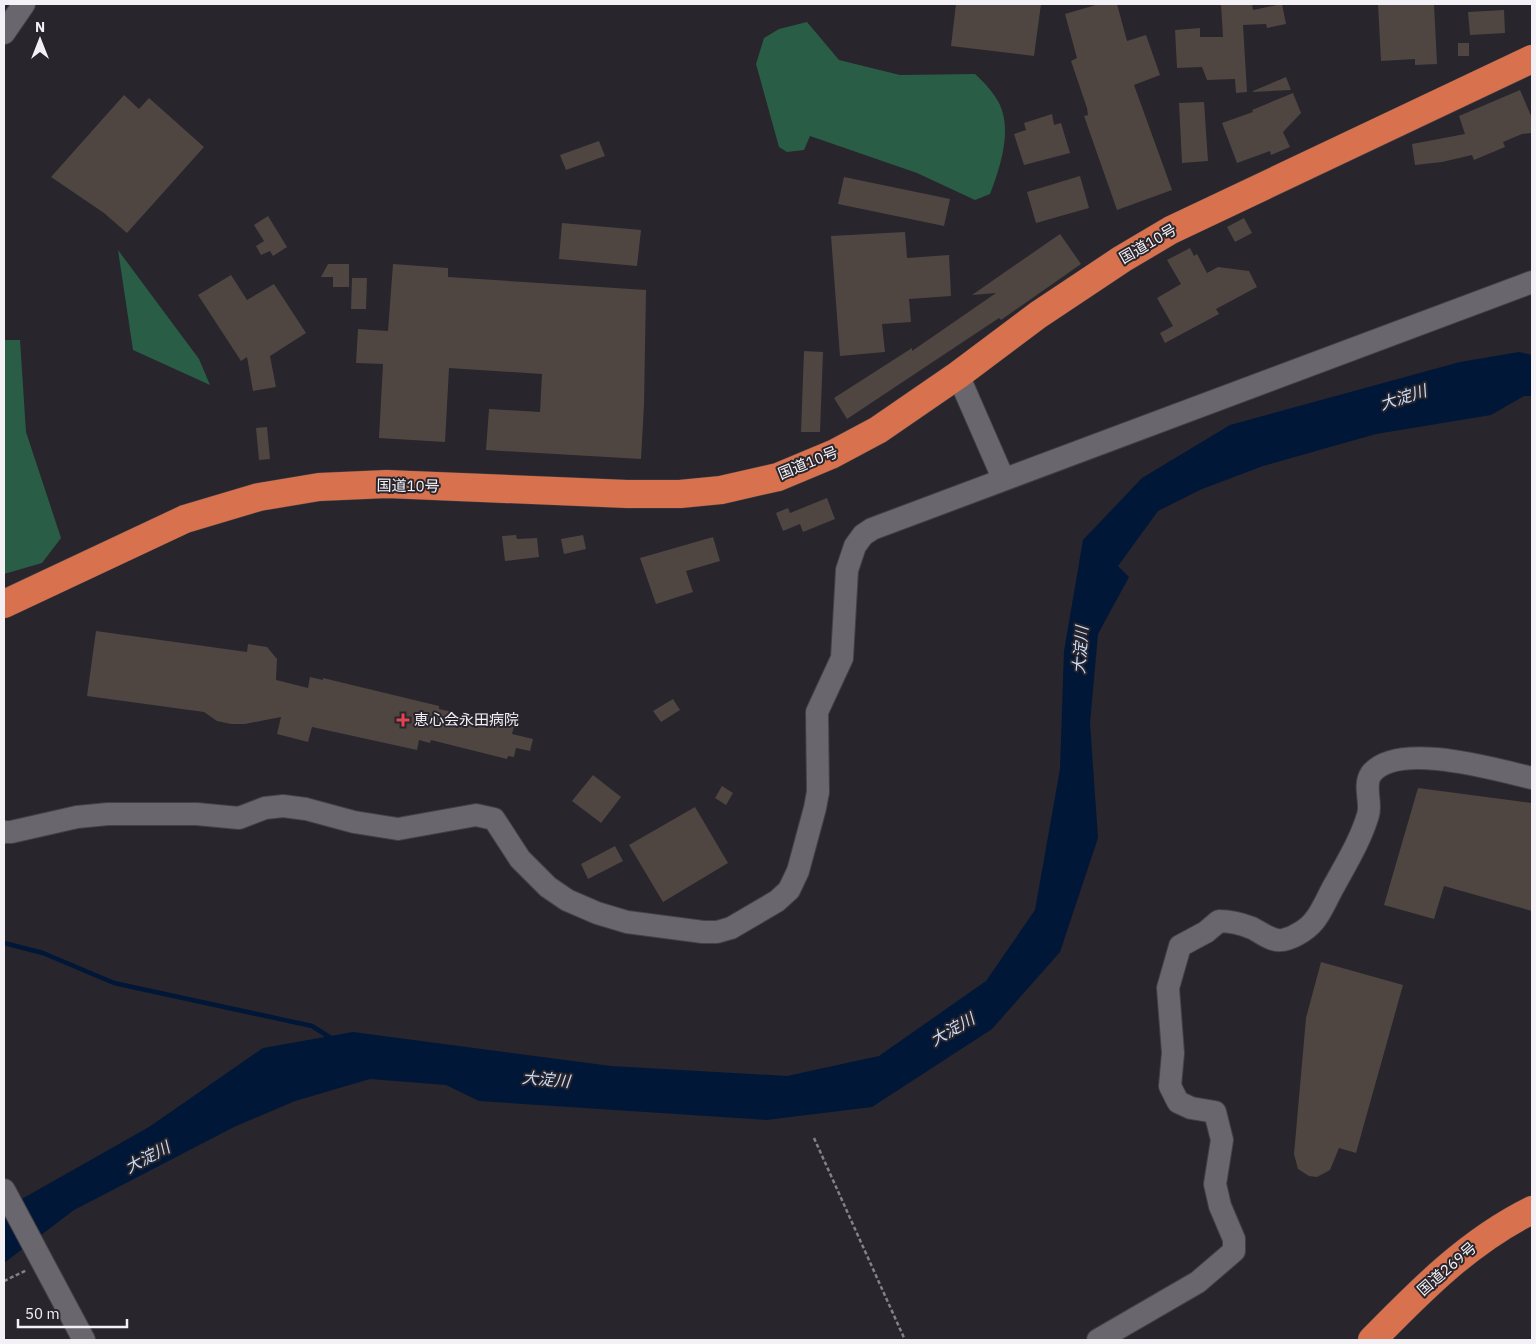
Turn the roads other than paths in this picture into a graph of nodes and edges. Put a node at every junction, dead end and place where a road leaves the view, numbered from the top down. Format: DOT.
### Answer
graph roads {
  1 [pos="24,4"];
  2 [pos="4,33"];
  3 [pos="1532,58"];
  4 [pos="1532,282"];
  5 [pos="958,375"];
  6 [pos="1003,478"];
  7 [pos="4,604"];
  8 [pos="1532,778"];
  9 [pos="4,832"];
  10 [pos="4,1190"];
  11 [pos="1532,1210"];
  12 [pos="84,1340"];
  13 [pos="1098,1340"];
  14 [pos="1372,1340"];
  1 -- 2 [label="street"];
  3 -- 5 [label="highway, 国道10号"];
  4 -- 6 [label="street"];
  5 -- 6 [label="street"];
  5 -- 7 [label="highway, 国道10号"];
  6 -- 9 [label="street"];
  8 -- 13 [label="street"];
  10 -- 12 [label="street"];
  11 -- 14 [label="highway, 国道269号"];
}
